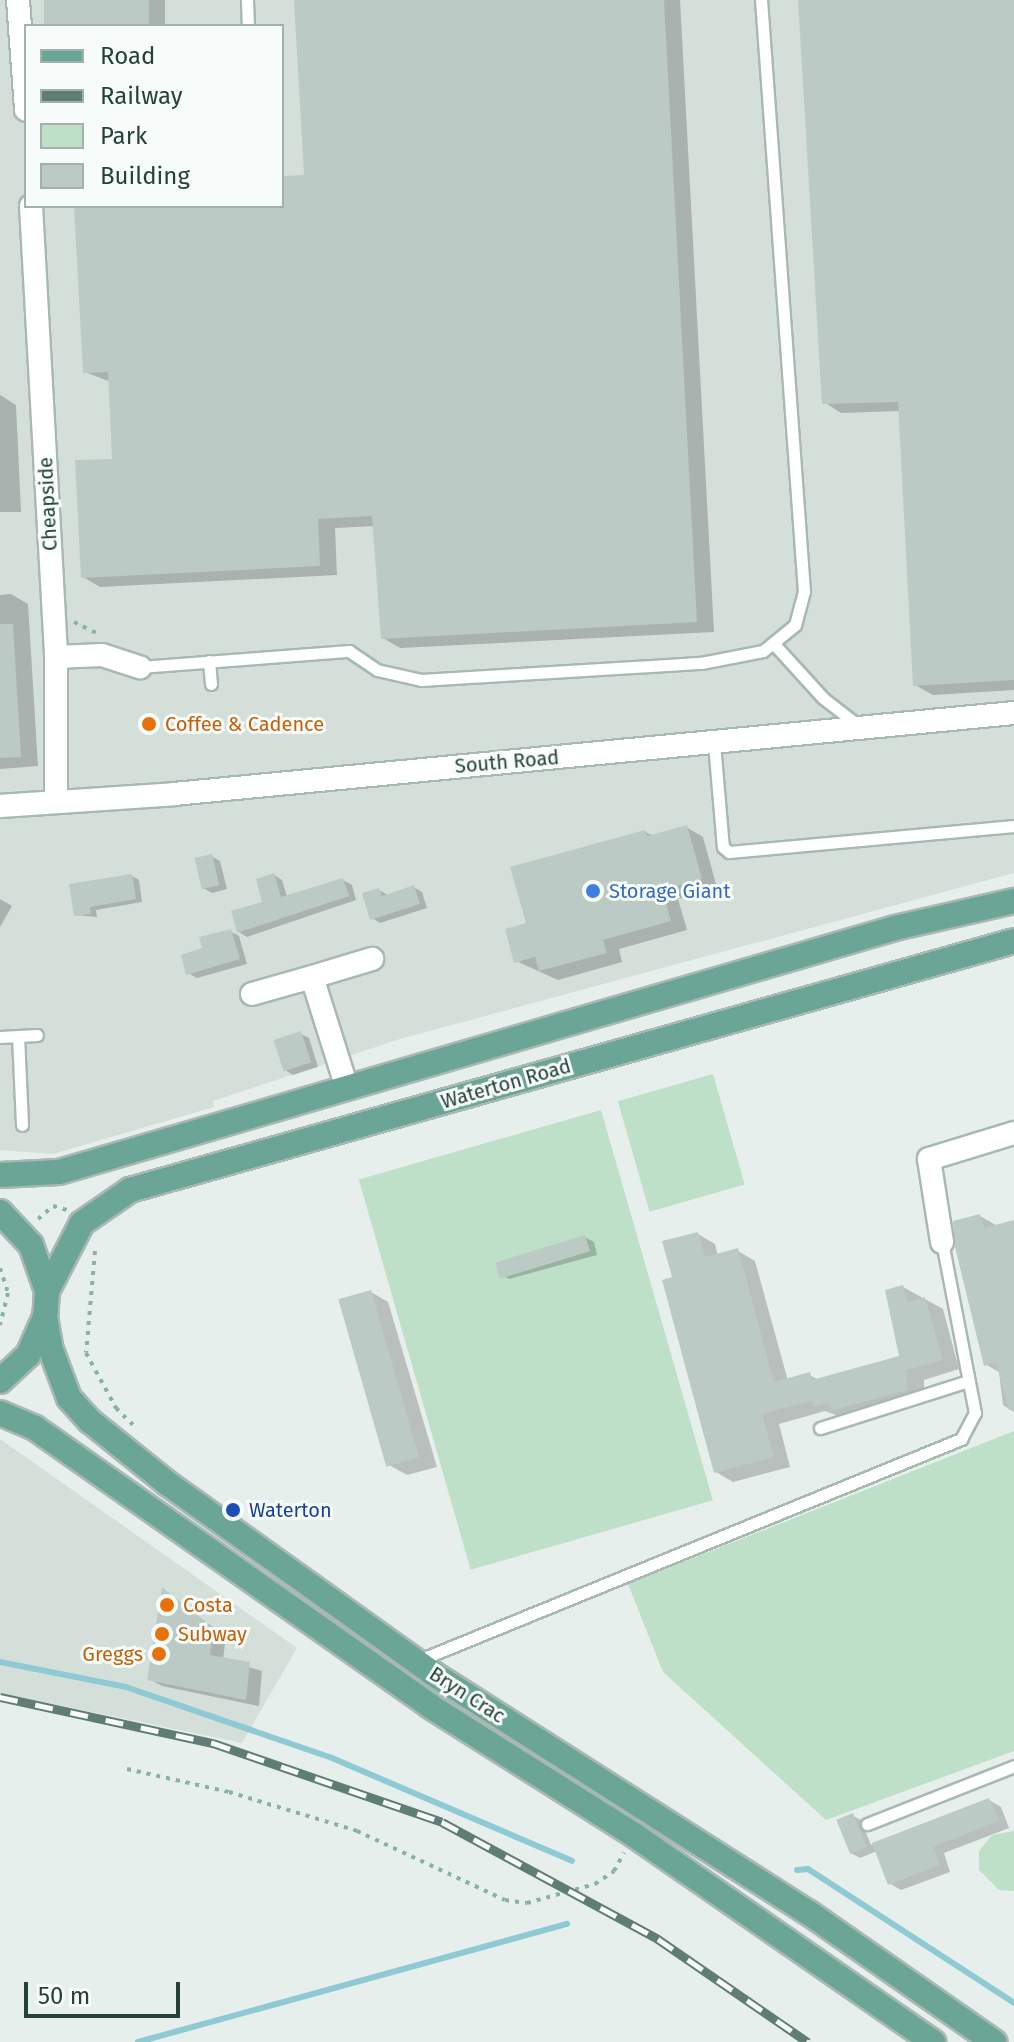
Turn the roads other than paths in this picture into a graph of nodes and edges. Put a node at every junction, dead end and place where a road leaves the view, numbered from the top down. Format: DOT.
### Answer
graph roads {
  1 [pos="18,0"];
  2 [pos="247,0"];
  3 [pos="761,0"];
  4 [pos="248,24"];
  5 [pos="24,82"];
  6 [pos="31,208"];
  7 [pos="773,643"];
  8 [pos="56,657"];
  9 [pos="209,661"];
  10 [pos="140,667"];
  11 [pos="211,684"];
  12 [pos="1014,713"];
  13 [pos="862,729"];
  14 [pos="714,743"];
  15 [pos="56,802"];
  16 [pos="0,806"];
  17 [pos="1014,826"];
  18 [pos="1014,901"];
  19 [pos="1014,941"];
  20 [pos="372,959"];
  21 [pos="312,977"];
  22 [pos="252,994"];
  23 [pos="37,1035"];
  24 [pos="18,1036"];
  25 [pos="0,1037"];
  26 [pos="347,1088"];
  27 [pos="22,1125"];
  28 [pos="1014,1133"];
  29 [pos="0,1175"];
  30 [pos="0,1212"];
  31 [pos="942,1242"];
  32 [pos="47,1291"];
  33 [pos="45,1317"];
  34 [pos="0,1381"];
  35 [pos="968,1381"];
  36 [pos="0,1413"];
  37 [pos="820,1428"];
  38 [pos="416,1662"];
  39 [pos="1014,1766"];
  40 [pos="867,1824"];
  41 [pos="929,2038"];
  42 [pos="994,2042"];
  1 -- 5 [label="street"];
  2 -- 4 [label="lane"];
  3 -- 7 [label="lane"];
  6 -- 8 [label="street, Cheapside"];
  7 -- 9 [label="lane"];
  7 -- 13 [label="lane"];
  8 -- 10 [label="street"];
  8 -- 15 [label="street, Cheapside"];
  9 -- 10 [label="lane"];
  9 -- 11 [label="lane"];
  12 -- 13 [label="street, South Road"];
  13 -- 14 [label="street, South Road"];
  14 -- 15 [label="street, South Road"];
  14 -- 17 [label="lane"];
  15 -- 16 [label="street, South Road"];
  18 -- 26 [label="main road, Waterton Road"];
  19 -- 32 [label="main road, Waterton Road"];
  20 -- 21 [label="street"];
  21 -- 22 [label="street"];
  21 -- 26 [label="street"];
  23 -- 24 [label="lane"];
  24 -- 25 [label="lane"];
  24 -- 27 [label="lane"];
  26 -- 29 [label="main road, Waterton Road"];
  28 -- 31 [label="street"];
  30 -- 32 [label="main road"];
  31 -- 35 [label="lane"];
  32 -- 33 [label="main road"];
  33 -- 34 [label="main road"];
  33 -- 38 [label="main road, Bryn Crac"];
  35 -- 37 [label="lane"];
  35 -- 38 [label="lane"];
  36 -- 41 [label="main road, Bryn Crac"];
  38 -- 42 [label="main road, Bryn Crac"];
  39 -- 40 [label="lane"];
}
